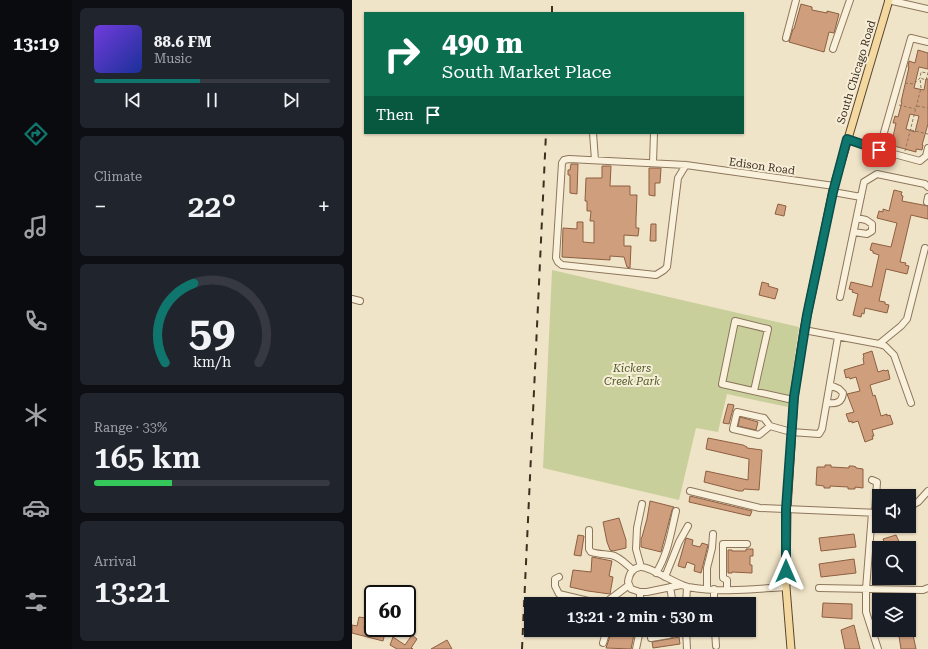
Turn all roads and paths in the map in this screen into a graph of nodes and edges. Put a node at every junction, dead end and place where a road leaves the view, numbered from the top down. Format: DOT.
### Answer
graph roads {
  1 [pos="796,0"];
  2 [pos="850,0"];
  3 [pos="889,0"];
  4 [pos="928,10"];
  5 [pos="786,38"];
  6 [pos="928,42"];
  7 [pos="833,49"];
  8 [pos="920,78"];
  9 [pos="898,82"];
  10 [pos="892,103"];
  11 [pos="917,106"];
  12 [pos="928,108"];
  13 [pos="916,110"];
  14 [pos="911,130"];
  15 [pos="593,134"];
  16 [pos="654,134"];
  17 [pos="928,134"];
  18 [pos="847,139"];
  19 [pos="928,148"];
  20 [pos="879,150"];
  21 [pos="903,157"];
  22 [pos="595,160"];
  23 [pos="653,163"];
  24 [pos="686,165"];
  25 [pos="928,187"];
  26 [pos="834,189"];
  27 [pos="862,197"];
  28 [pos="857,218"];
  29 [pos="854,232"];
  30 [pos="925,248"];
  31 [pos="840,296"];
  32 [pos="352,299"];
  33 [pos="360,301"];
  34 [pos="804,330"];
  35 [pos="838,337"];
  36 [pos="879,344"];
  37 [pos="830,385"];
  38 [pos="754,391"];
  39 [pos="794,400"];
  40 [pos="827,403"];
  41 [pos="911,403"];
  42 [pos="770,426"];
  43 [pos="791,432"];
  44 [pos="872,480"];
  45 [pos="877,489"];
  46 [pos="690,491"];
  47 [pos="928,491"];
  48 [pos="916,503"];
  49 [pos="642,504"];
  50 [pos="786,509"];
  51 [pos="676,511"];
  52 [pos="872,513"];
  53 [pos="688,526"];
  54 [pos="590,530"];
  55 [pos="873,533"];
  56 [pos="713,534"];
  57 [pos="747,544"];
  58 [pos="641,567"];
  59 [pos="633,570"];
  60 [pos="656,573"];
  61 [pos="559,577"];
  62 [pos="665,577"];
  63 [pos="629,585"];
  64 [pos="684,586"];
  65 [pos="670,587"];
  66 [pos="786,587"];
  67 [pos="819,588"];
  68 [pos="928,588"];
  69 [pos="706,589"];
  70 [pos="866,589"];
  71 [pos="714,590"];
  72 [pos="727,590"];
  73 [pos="640,592"];
  74 [pos="640,597"];
  75 [pos="672,597"];
  76 [pos="685,597"];
  77 [pos="714,597"];
  78 [pos="605,637"];
  79 [pos="639,637"];
  80 [pos="657,637"];
  81 [pos="686,637"];
  82 [pos="715,637"];
  83 [pos="651,638"];
  84 [pos="604,643"];
  85 [pos="716,646"];
  86 [pos="636,649"];
  87 [pos="687,649"];
  88 [pos="791,649"];
  89 [pos="878,649"];
  1 -- 5 [label="street"];
  2 -- 7 [label="street"];
  3 -- 4 [label="street"];
  3 -- 18 [label="main road, South Chicago Road"];
  6 -- 9 [label="street"];
  8 -- 8 [label="path"];
  8 -- 9 [label="path"];
  8 -- 11 [label="path"];
  9 -- 10 [label="street"];
  10 -- 13 [label="path"];
  10 -- 20 [label="street"];
  11 -- 12 [label="path"];
  11 -- 13 [label="path"];
  13 -- 14 [label="path"];
  14 -- 17 [label="path"];
  14 -- 21 [label="path"];
  15 -- 22 [label="street"];
  16 -- 23 [label="street"];
  18 -- 20 [label="street"];
  18 -- 26 [label="main road, South Chicago Road"];
  19 -- 21 [label="street"];
  20 -- 21 [label="street"];
  22 -- 23 [label="street, Edison Road"];
  22 -- 24 [label="street, Edison Road"];
  23 -- 24 [label="street, Edison Road"];
  24 -- 26 [label="street, Edison Road"];
  25 -- 27 [label="street"];
  26 -- 27 [label="street, Edison Road"];
  26 -- 34 [label="main road, South Chicago Road"];
  27 -- 28 [label="street"];
  28 -- 29 [label="street"];
  28 -- 29 [label="street"];
  29 -- 31 [label="street"];
  30 -- 36 [label="street"];
  32 -- 33 [label="street"];
  34 -- 35 [label="street"];
  34 -- 39 [label="main road, South Chicago Road"];
  35 -- 36 [label="street"];
  35 -- 37 [label="street"];
  36 -- 41 [label="street"];
  37 -- 40 [label="street"];
  37 -- 40 [label="street"];
  38 -- 38 [label="street"];
  38 -- 39 [label="street"];
  39 -- 43 [label="main road, South Chicago Road"];
  40 -- 43 [label="street"];
  42 -- 42 [label="street"];
  42 -- 43 [label="street"];
  43 -- 50 [label="main road, South Chicago Road"];
  44 -- 45 [label="street"];
  46 -- 50 [label="street"];
  47 -- 48 [label="street"];
  49 -- 58 [label="street"];
  50 -- 52 [label="street"];
  50 -- 66 [label="main road, South Chicago Road"];
  51 -- 60 [label="street"];
  53 -- 62 [label="street"];
  54 -- 59 [label="street"];
  55 -- 70 [label="street"];
  56 -- 69 [label="street"];
  57 -- 72 [label="street"];
  58 -- 59 [label="street"];
  58 -- 60 [label="street"];
  59 -- 63 [label="street"];
  60 -- 62 [label="street"];
  61 -- 63 [label="street"];
  62 -- 64 [label="street"];
  63 -- 73 [label="street"];
  64 -- 65 [label="street"];
  64 -- 69 [label="street"];
  64 -- 76 [label="street"];
  65 -- 73 [label="street"];
  65 -- 75 [label="street"];
  66 -- 72 [label="street"];
  66 -- 88 [label="main road, South Chicago Road"];
  67 -- 70 [label="street"];
  68 -- 70 [label="street"];
  69 -- 71 [label="street"];
  70 -- 89 [label="street"];
  71 -- 72 [label="street"];
  71 -- 77 [label="street"];
  73 -- 74 [label="street"];
  78 -- 84 [label="street"];
  79 -- 86 [label="street"];
  80 -- 83 [label="street"];
  81 -- 87 [label="street"];
  82 -- 85 [label="street"];
}
